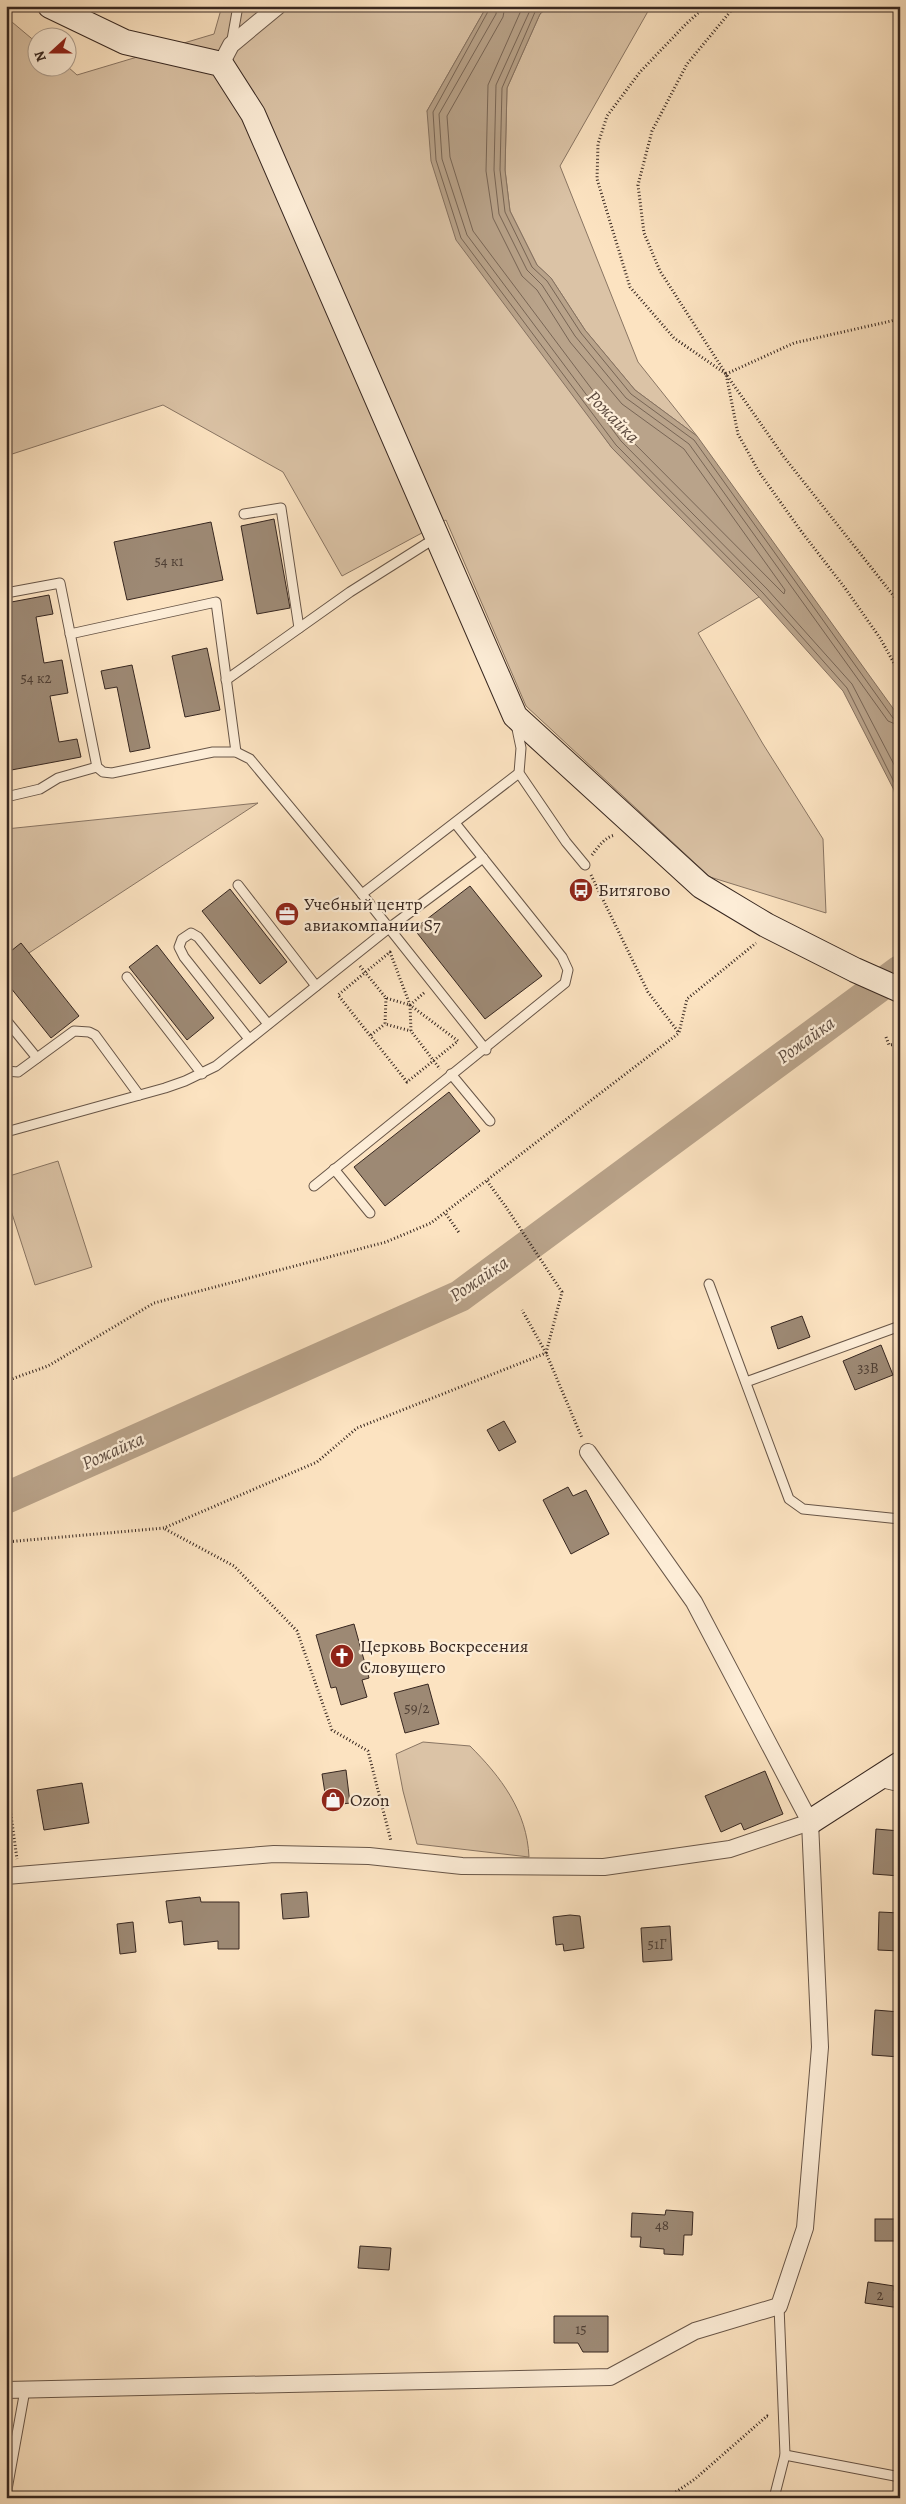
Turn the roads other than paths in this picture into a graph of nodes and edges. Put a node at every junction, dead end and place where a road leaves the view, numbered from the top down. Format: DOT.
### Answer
graph roads {
  1 [pos="50,6"];
  2 [pos="238,6"];
  3 [pos="278,6"];
  4 [pos="226,55"];
  5 [pos="244,514"];
  6 [pos="437,536"];
  7 [pos="6,593"];
  8 [pos="299,628"];
  9 [pos="70,634"];
  10 [pos="226,680"];
  11 [pos="515,716"];
  12 [pos="236,752"];
  13 [pos="97,767"];
  14 [pos="520,773"];
  15 [pos="6,796"];
  16 [pos="455,823"];
  17 [pos="483,858"];
  18 [pos="585,865"];
  19 [pos="238,885"];
  20 [pos="362,894"];
  21 [pos="389,928"];
  22 [pos="127,977"];
  23 [pos="316,986"];
  24 [pos="900,990"];
  25 [pos="6,1020"];
  26 [pos="268,1024"];
  27 [pos="249,1039"];
  28 [pos="485,1049"];
  29 [pos="37,1058"];
  30 [pos="6,1071"];
  31 [pos="202,1074"];
  32 [pos="449,1076"];
  33 [pos="139,1095"];
  34 [pos="490,1121"];
  35 [pos="6,1132"];
  36 [pos="334,1169"];
  37 [pos="314,1186"];
  38 [pos="370,1213"];
  39 [pos="709,1284"];
  40 [pos="900,1326"];
  41 [pos="746,1382"];
  42 [pos="588,1452"];
  43 [pos="900,1520"];
  44 [pos="900,1764"];
  45 [pos="874,1781"];
  46 [pos="900,1787"];
  47 [pos="810,1822"];
  48 [pos="13,1875"];
  49 [pos="779,2306"];
  50 [pos="6,2390"];
  51 [pos="25,2390"];
  52 [pos="785,2455"];
  53 [pos="900,2477"];
  54 [pos="6,2495"];
  55 [pos="774,2498"];
  1 -- 4 [label="street"];
  2 -- 4 [label="lane"];
  3 -- 4 [label="street"];
  4 -- 6 [label="street"];
  5 -- 8 [label="lane"];
  6 -- 8 [label="lane"];
  6 -- 11 [label="street"];
  7 -- 9 [label="lane"];
  8 -- 10 [label="lane"];
  9 -- 10 [label="lane"];
  9 -- 13 [label="lane"];
  10 -- 12 [label="lane"];
  11 -- 14 [label="lane"];
  11 -- 24 [label="street"];
  12 -- 13 [label="lane"];
  12 -- 20 [label="lane"];
  13 -- 15 [label="lane"];
  14 -- 16 [label="lane"];
  14 -- 18 [label="lane"];
  16 -- 17 [label="lane"];
  16 -- 20 [label="lane"];
  17 -- 21 [label="lane"];
  17 -- 28 [label="lane"];
  19 -- 23 [label="lane"];
  20 -- 21 [label="lane"];
  21 -- 23 [label="lane"];
  21 -- 28 [label="lane"];
  22 -- 31 [label="lane"];
  23 -- 26 [label="lane"];
  25 -- 29 [label="lane"];
  26 -- 27 [label="lane"];
  26 -- 27 [label="lane"];
  27 -- 31 [label="lane"];
  28 -- 32 [label="lane"];
  29 -- 30 [label="lane"];
  29 -- 33 [label="lane"];
  31 -- 33 [label="lane"];
  32 -- 34 [label="lane"];
  32 -- 36 [label="lane"];
  33 -- 35 [label="lane"];
  36 -- 37 [label="lane"];
  36 -- 38 [label="lane"];
  39 -- 41 [label="lane"];
  40 -- 41 [label="lane"];
  41 -- 43 [label="lane"];
  42 -- 47 [label="street"];
  44 -- 45 [label="street"];
  45 -- 46 [label="lane"];
  45 -- 47 [label="street"];
  47 -- 48 [label="street"];
  47 -- 49 [label="street"];
  49 -- 51 [label="street"];
  49 -- 52 [label="lane"];
  50 -- 51 [label="street"];
  51 -- 54 [label="lane"];
  52 -- 53 [label="lane"];
  52 -- 55 [label="lane"];
}
